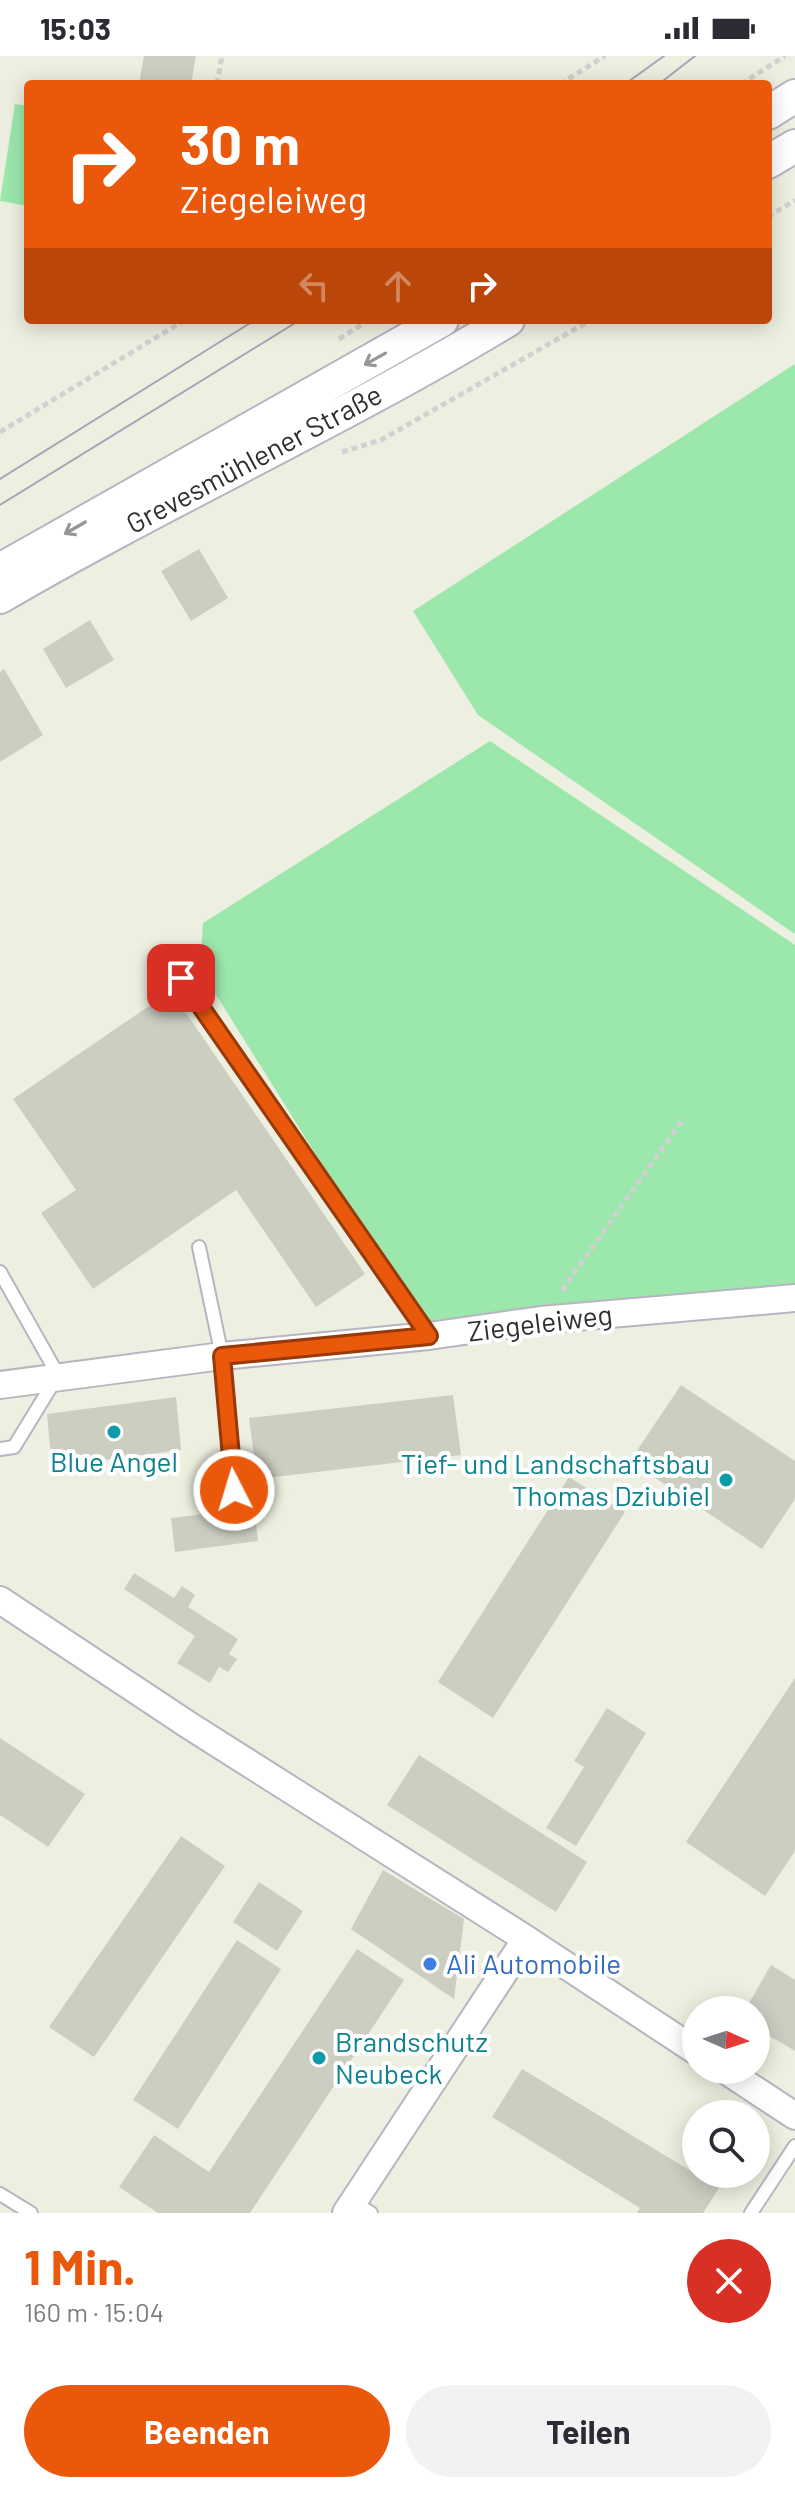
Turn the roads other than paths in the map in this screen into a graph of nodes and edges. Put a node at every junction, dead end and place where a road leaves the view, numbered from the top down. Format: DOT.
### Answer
graph roads {
  1 [pos="795,96"];
  2 [pos="772,110"];
  3 [pos="795,146"];
  4 [pos="772,160"];
  5 [pos="435,324"];
  6 [pos="501,324"];
  7 [pos="0,570"];
  8 [pos="0,597"];
  9 [pos="181,978"];
  10 [pos="199,1247"];
  11 [pos="0,1272"];
  12 [pos="795,1298"];
  13 [pos="429,1336"];
  14 [pos="222,1356"];
  15 [pos="58,1375"];
  16 [pos="0,1385"];
  17 [pos="0,1449"];
  18 [pos="234,1490"];
  19 [pos="0,1600"];
  20 [pos="526,1939"];
  21 [pos="682,2042"];
  22 [pos="746,2084"];
  23 [pos="795,2116"];
  24 [pos="795,2146"];
  25 [pos="0,2194"];
  26 [pos="357,2209"];
  27 [pos="31,2213"];
  28 [pos="751,2213"];
  1 -- 2 [label="street"];
  3 -- 4 [label="street"];
  5 -- 7 [label="street, Grevesmühlener Straße, one-way"];
  6 -- 8 [label="street, Grevesmühlener Straße"];
  9 -- 13 [label="lane"];
  10 -- 14 [label="lane"];
  11 -- 15 [label="lane"];
  12 -- 13 [label="street, Ziegeleiweg"];
  13 -- 14 [label="street, Ziegeleiweg"];
  14 -- 15 [label="street, Ziegeleiweg"];
  14 -- 18 [label="lane"];
  15 -- 16 [label="street, Ziegeleiweg"];
  15 -- 17 [label="lane"];
  19 -- 20 [label="street"];
  20 -- 21 [label="street"];
  20 -- 26 [label="street"];
  22 -- 23 [label="street"];
  24 -- 28 [label="lane"];
  25 -- 27 [label="lane"];
}
